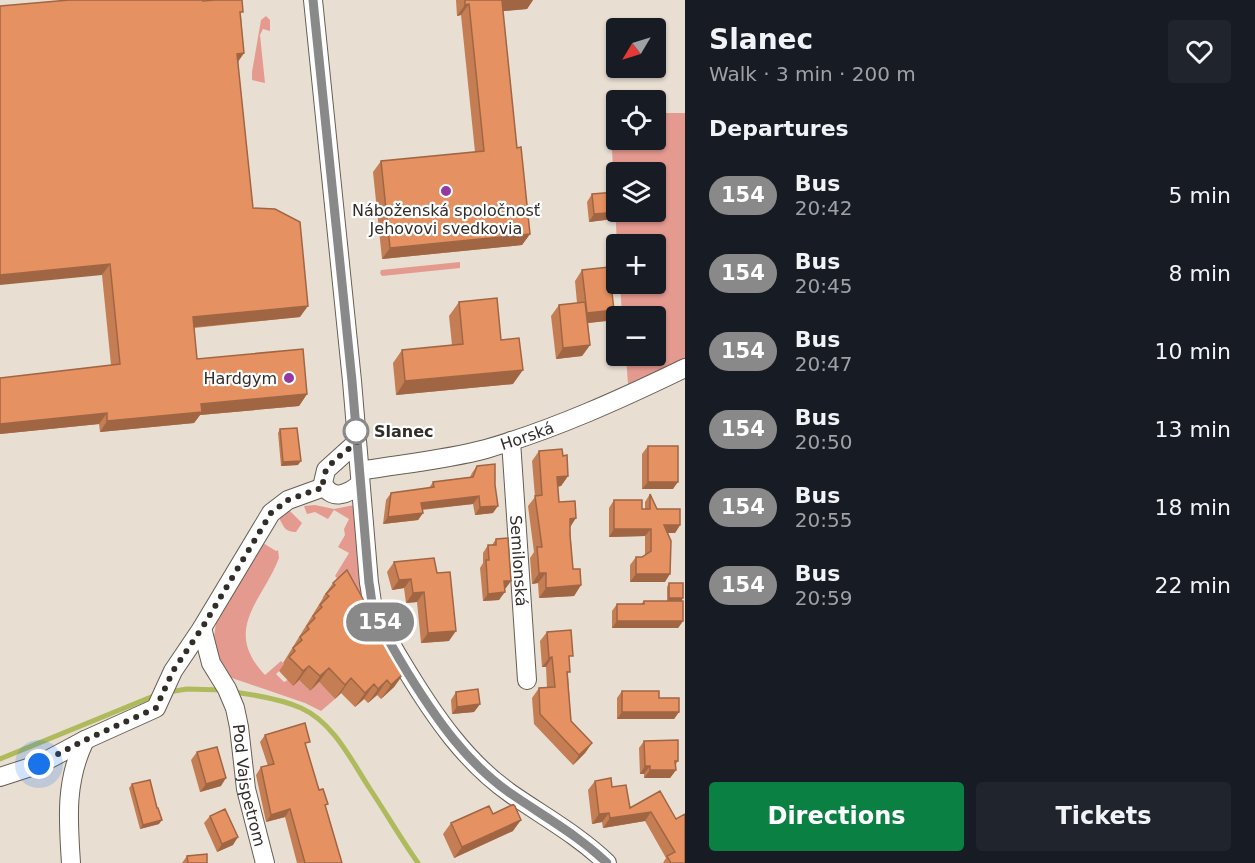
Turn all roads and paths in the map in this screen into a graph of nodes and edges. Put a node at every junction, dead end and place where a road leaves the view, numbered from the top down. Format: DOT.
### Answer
graph roads {
  1 [pos="313,0"];
  2 [pos="685,368"];
  3 [pos="511,441"];
  4 [pos="357,442"];
  5 [pos="360,477"];
  6 [pos="324,487"];
  7 [pos="202,628"];
  8 [pos="527,681"];
  9 [pos="85,740"];
  10 [pos="39,764"];
  11 [pos="0,777"];
  12 [pos="69,786"];
  13 [pos="71,863"];
  14 [pos="265,863"];
  15 [pos="607,863"];
  1 -- 4 [label="street"];
  2 -- 3 [label="street, Horská"];
  3 -- 5 [label="street, Horská"];
  3 -- 8 [label="street, Semilonská"];
  4 -- 5 [label="street"];
  4 -- 6 [label="street"];
  5 -- 6 [label="street, Horská"];
  5 -- 15 [label="street"];
  6 -- 7 [label="street"];
  7 -- 9 [label="street"];
  7 -- 14 [label="street, Pod Vajspetrom"];
  9 -- 10 [label="street"];
  9 -- 12 [label="street"];
  10 -- 11 [label="street"];
  10 -- 12 [label="street"];
  12 -- 13 [label="street"];
}
